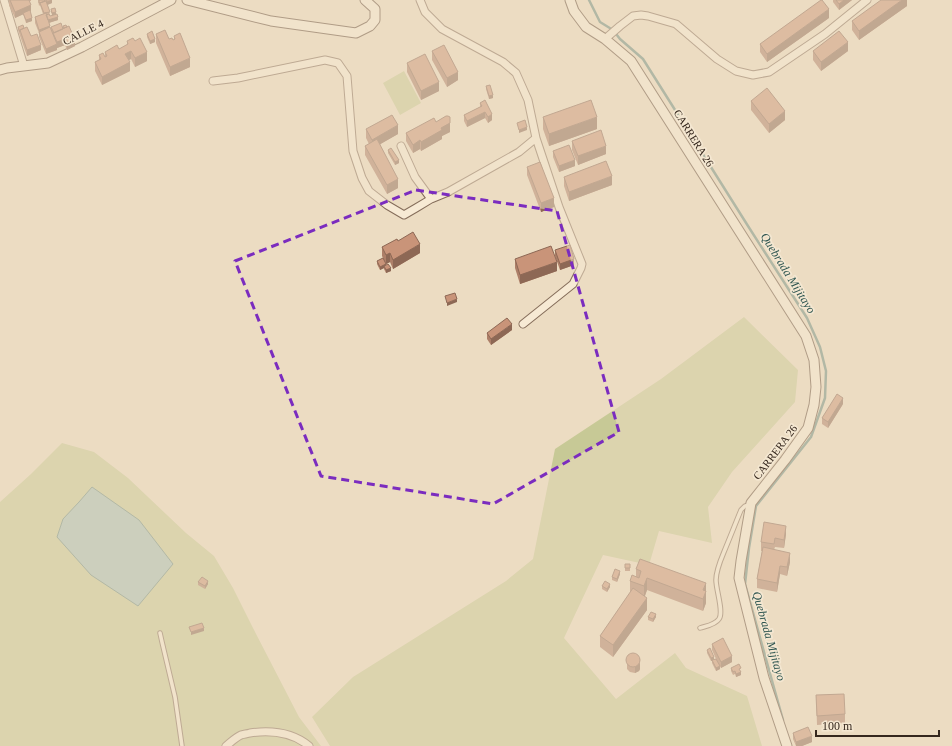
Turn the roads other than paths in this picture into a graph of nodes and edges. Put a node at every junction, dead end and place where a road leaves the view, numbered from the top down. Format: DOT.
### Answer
graph roads {
  1 [pos="4,0"];
  2 [pos="171,0"];
  3 [pos="187,0"];
  4 [pos="364,0"];
  5 [pos="420,0"];
  6 [pos="570,0"];
  7 [pos="868,0"];
  8 [pos="605,40"];
  9 [pos="24,66"];
  10 [pos="0,70"];
  11 [pos="213,81"];
  12 [pos="536,138"];
  13 [pos="401,146"];
  14 [pos="431,200"];
  15 [pos="523,324"];
  16 [pos="751,503"];
  17 [pos="700,628"];
  18 [pos="160,633"];
  19 [pos="182,746"];
  20 [pos="226,746"];
  21 [pos="309,746"];
  22 [pos="787,746"];
  1 -- 9 [label="street"];
  2 -- 9 [label="street, CALLE 4"];
  3 -- 4 [label="street"];
  5 -- 12 [label="street"];
  6 -- 8 [label="street, CARRERA 26"];
  7 -- 8 [label="street"];
  8 -- 16 [label="street, CARRERA 26"];
  9 -- 10 [label="street, CALLE 4"];
  11 -- 14 [label="street"];
  12 -- 14 [label="street"];
  12 -- 15 [label="street"];
  13 -- 14 [label="street"];
  16 -- 17 [label="lane"];
  16 -- 22 [label="street, CARRERA 26"];
  18 -- 19 [label="lane"];
  20 -- 21 [label="street"];
}
